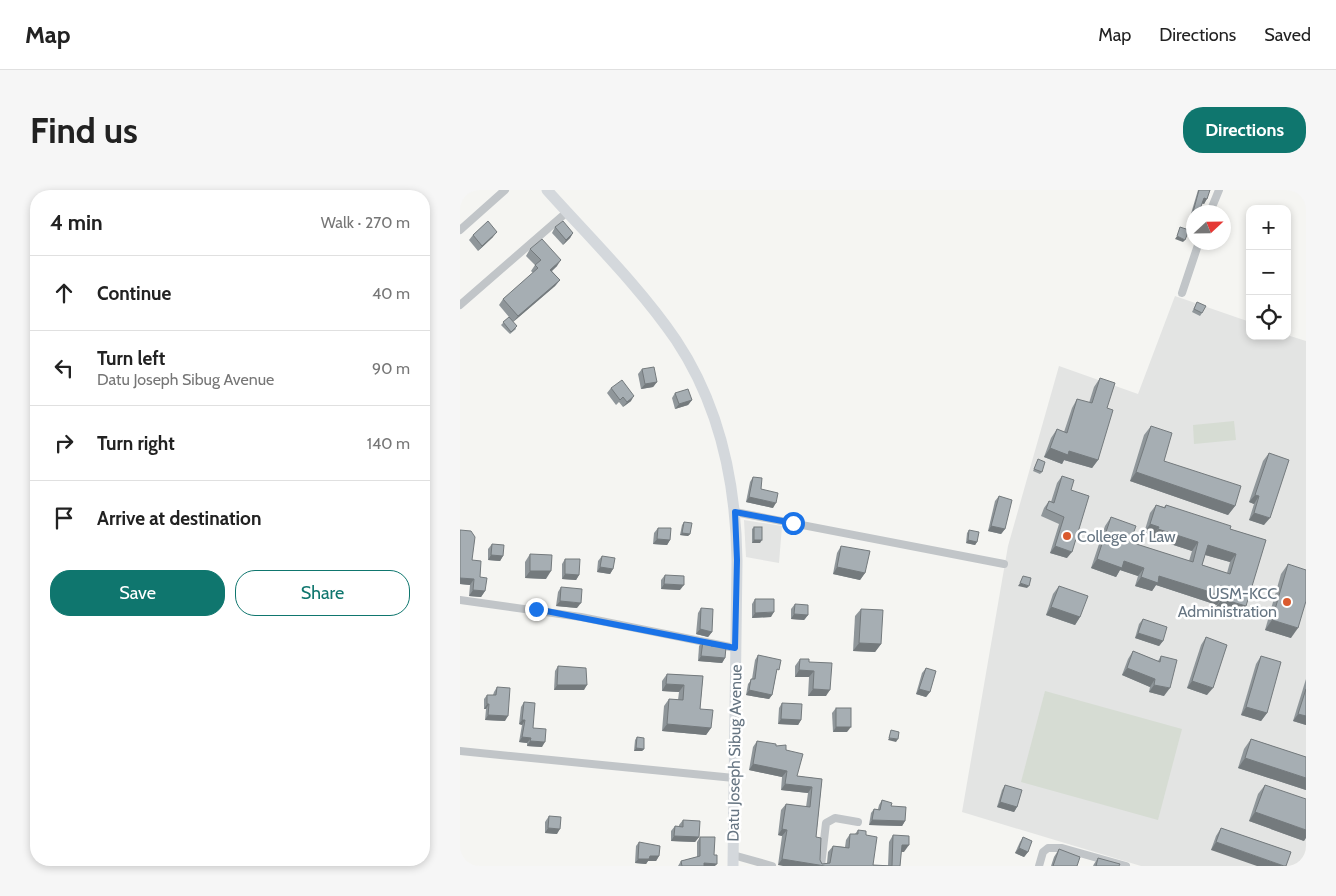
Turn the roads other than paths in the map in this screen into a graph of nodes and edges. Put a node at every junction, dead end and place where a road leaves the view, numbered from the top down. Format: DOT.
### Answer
graph roads {
  1 [pos="505,190"];
  2 [pos="547,190"];
  3 [pos="1219,190"];
  4 [pos="1213,205"];
  5 [pos="567,212"];
  6 [pos="460,230"];
  7 [pos="1196,250"];
  8 [pos="1182,293"];
  9 [pos="460,305"];
  10 [pos="735,512"];
  11 [pos="1004,564"];
  12 [pos="460,600"];
  13 [pos="735,648"];
  14 [pos="460,751"];
  15 [pos="734,778"];
  16 [pos="858,822"];
  17 [pos="733,861"];
  18 [pos="772,866"];
  19 [pos="821,866"];
  20 [pos="1039,866"];
  21 [pos="1126,866"];
  1 -- 6 [label="street"];
  2 -- 5 [label="main road, Datu Joseph Sibug Avenue"];
  3 -- 4 [label="street"];
  5 -- 9 [label="street"];
  5 -- 10 [label="main road, Datu Joseph Sibug Avenue"];
  7 -- 8 [label="street"];
  10 -- 11 [label="street"];
  10 -- 13 [label="main road, Datu Joseph Sibug Avenue"];
  12 -- 13 [label="street"];
  13 -- 15 [label="main road, Datu Joseph Sibug Avenue"];
  14 -- 15 [label="street"];
  15 -- 17 [label="main road, Datu Joseph Sibug Avenue"];
  16 -- 19 [label="street"];
  17 -- 18 [label="street"];
  20 -- 21 [label="street"];
}
